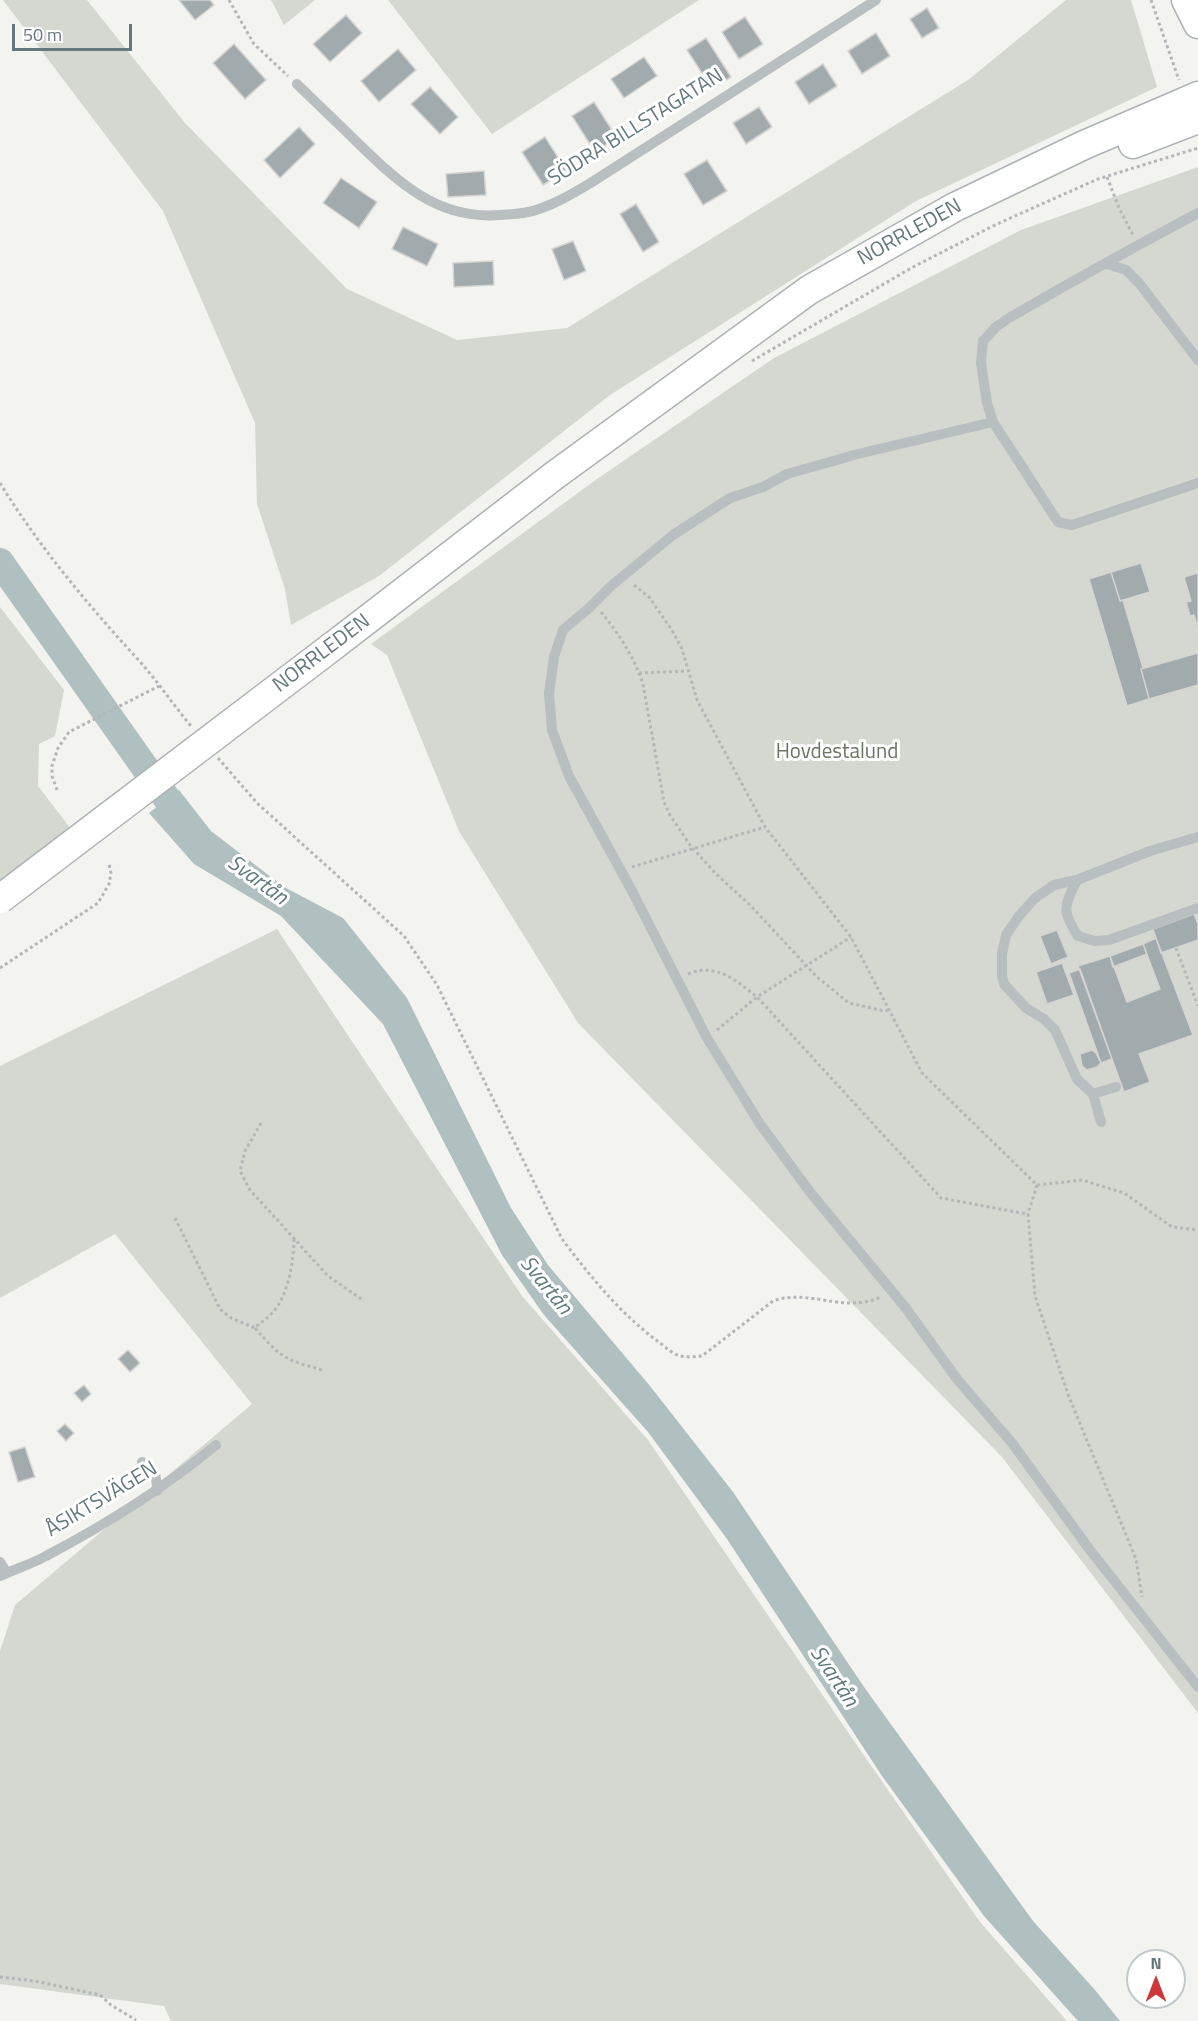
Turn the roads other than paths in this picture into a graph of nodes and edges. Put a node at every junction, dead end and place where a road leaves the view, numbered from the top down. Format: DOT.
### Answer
graph roads {
  1 [pos="876,0"];
  2 [pos="1186,0"];
  3 [pos="1198,24"];
  4 [pos="297,84"];
  5 [pos="1194,105"];
  6 [pos="1198,213"];
  7 [pos="1107,264"];
  8 [pos="1198,360"];
  9 [pos="993,422"];
  10 [pos="1198,483"];
  11 [pos="1198,837"];
  12 [pos="1077,880"];
  13 [pos="0,899"];
  14 [pos="1198,908"];
  15 [pos="1116,1087"];
  16 [pos="1093,1094"];
  17 [pos="1101,1122"];
  18 [pos="216,1445"];
  19 [pos="142,1462"];
  20 [pos="157,1491"];
  21 [pos="0,1562"];
  22 [pos="4,1575"];
  23 [pos="1198,1687"];
  1 -- 4 [label="street, SÖDRA BILLSTAGATAN"];
  2 -- 3 [label="main road"];
  5 -- 13 [label="main road, NORRLEDEN, bridge"];
  6 -- 7 [label="street"];
  7 -- 8 [label="street"];
  7 -- 9 [label="street"];
  9 -- 10 [label="street"];
  9 -- 23 [label="street"];
  11 -- 12 [label="street"];
  12 -- 14 [label="street"];
  12 -- 16 [label="street"];
  15 -- 16 [label="street"];
  16 -- 17 [label="street"];
  18 -- 20 [label="street, ÅSIKTSVÄGEN"];
  19 -- 20 [label="street"];
  20 -- 22 [label="street, ÅSIKTSVÄGEN"];
  21 -- 22 [label="street"];
}
